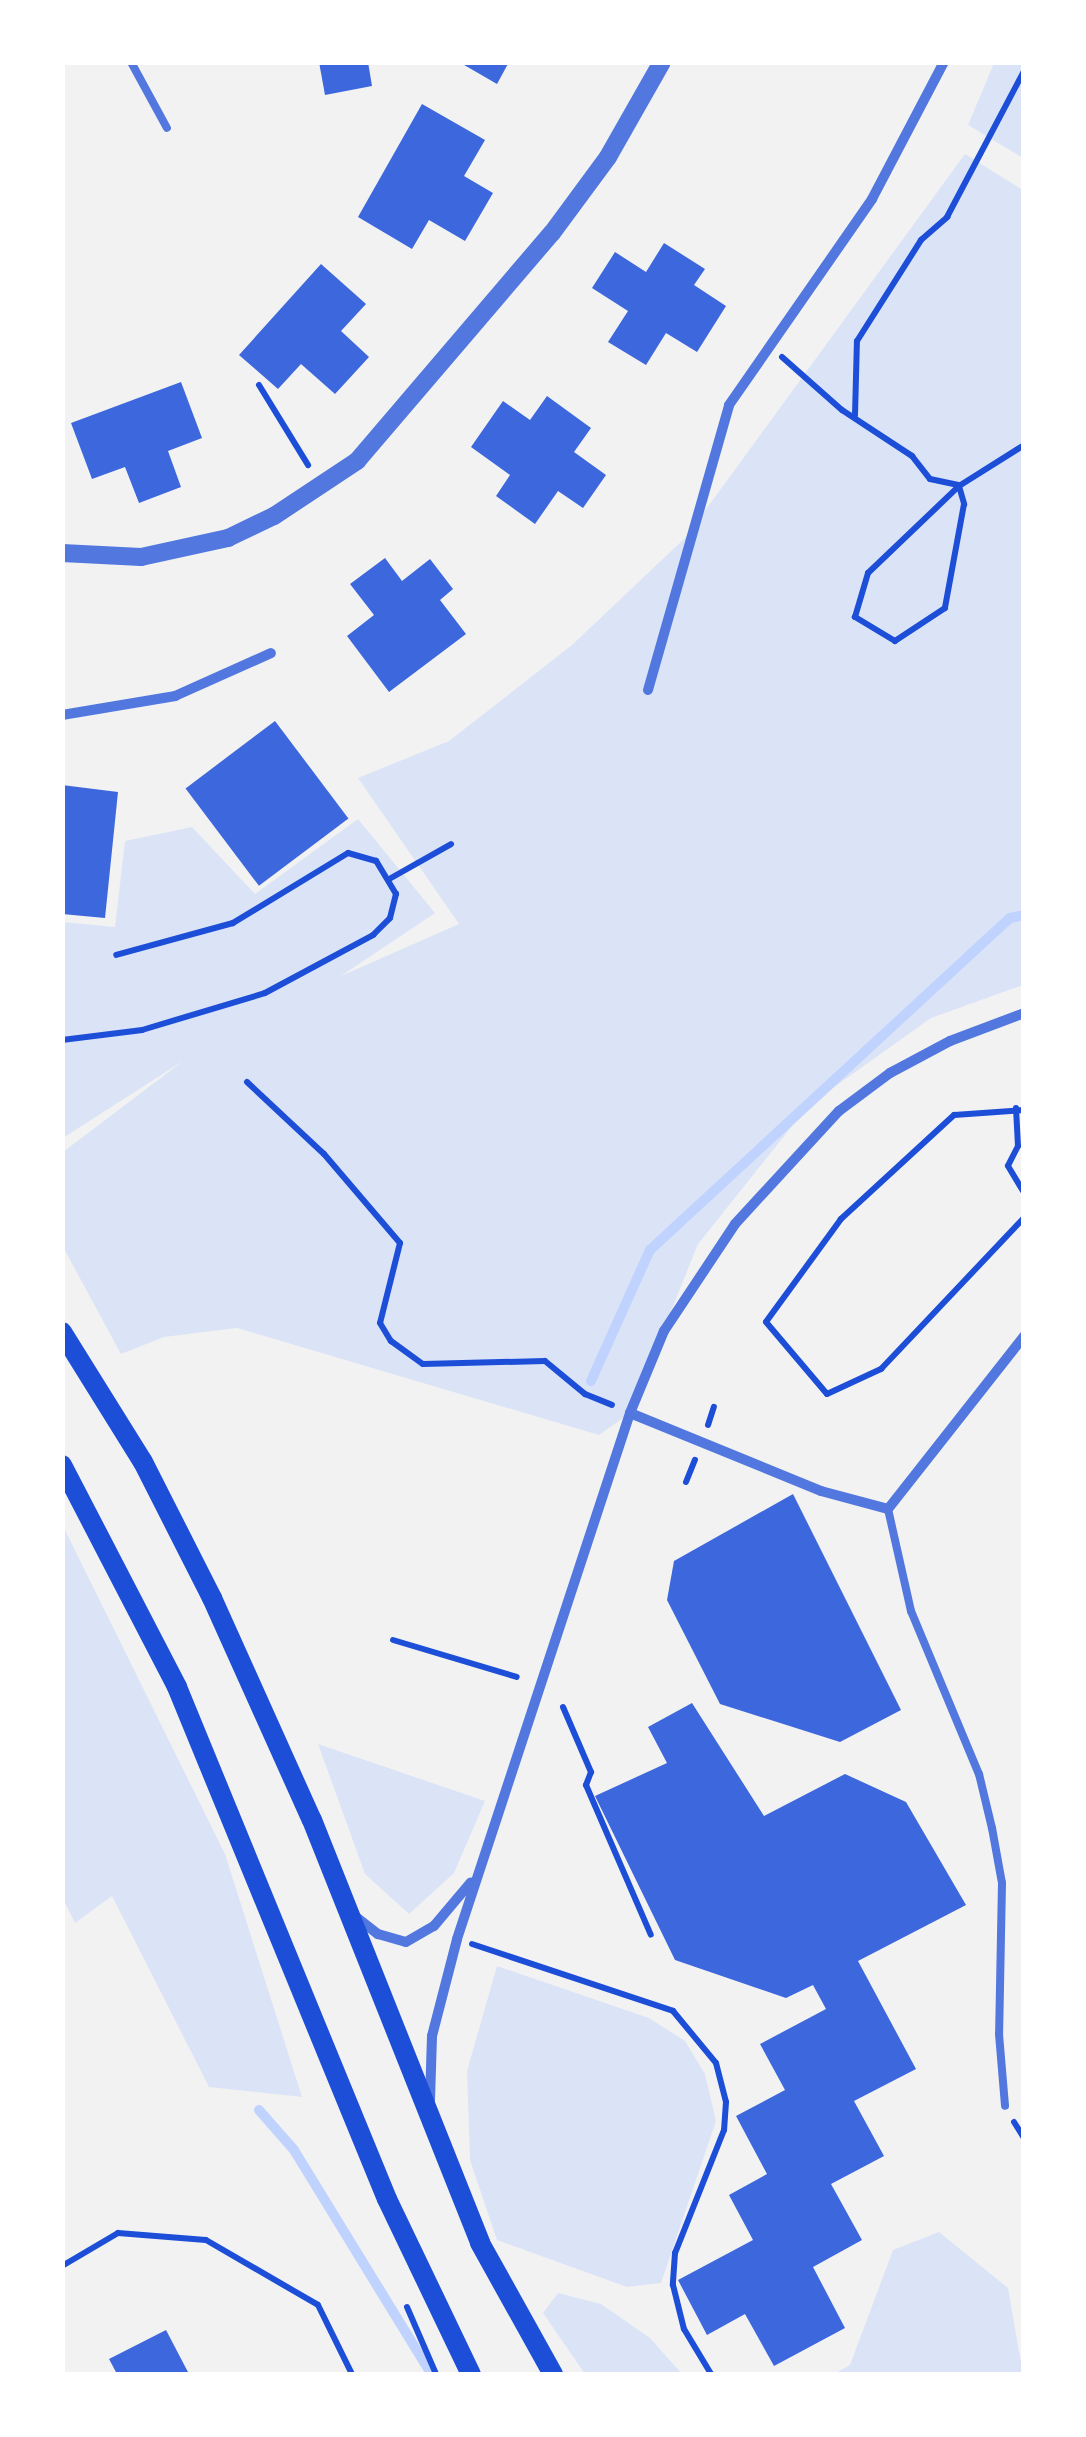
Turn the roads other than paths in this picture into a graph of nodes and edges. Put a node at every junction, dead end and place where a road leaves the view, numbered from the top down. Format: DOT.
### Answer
graph roads {
  1 [pos="131,62"];
  2 [pos="662,62"];
  3 [pos="944,62"];
  4 [pos="167,128"];
  5 [pos="62,553"];
  6 [pos="271,653"];
  7 [pos="648,690"];
  8 [pos="62,715"];
  9 [pos="1024,1013"];
  10 [pos="62,1332"];
  11 [pos="1024,1336"];
  12 [pos="630,1413"];
  13 [pos="62,1465"];
  14 [pos="888,1509"];
  15 [pos="478,1874"];
  16 [pos="338,1893"];
  17 [pos="1004,2106"];
  18 [pos="433,2125"];
  19 [pos="471,2374"];
  20 [pos="552,2374"];
  1 -- 4 [label="lane"];
  2 -- 5 [label="street"];
  3 -- 7 [label="street"];
  6 -- 8 [label="street"];
  9 -- 12 [label="street"];
  10 -- 16 [label="main road"];
  11 -- 14 [label="street"];
  12 -- 14 [label="street"];
  12 -- 15 [label="street"];
  13 -- 19 [label="main road"];
  14 -- 17 [label="lane"];
  15 -- 16 [label="street"];
  15 -- 18 [label="street"];
  16 -- 18 [label="main road"];
  18 -- 20 [label="main road"];
}
